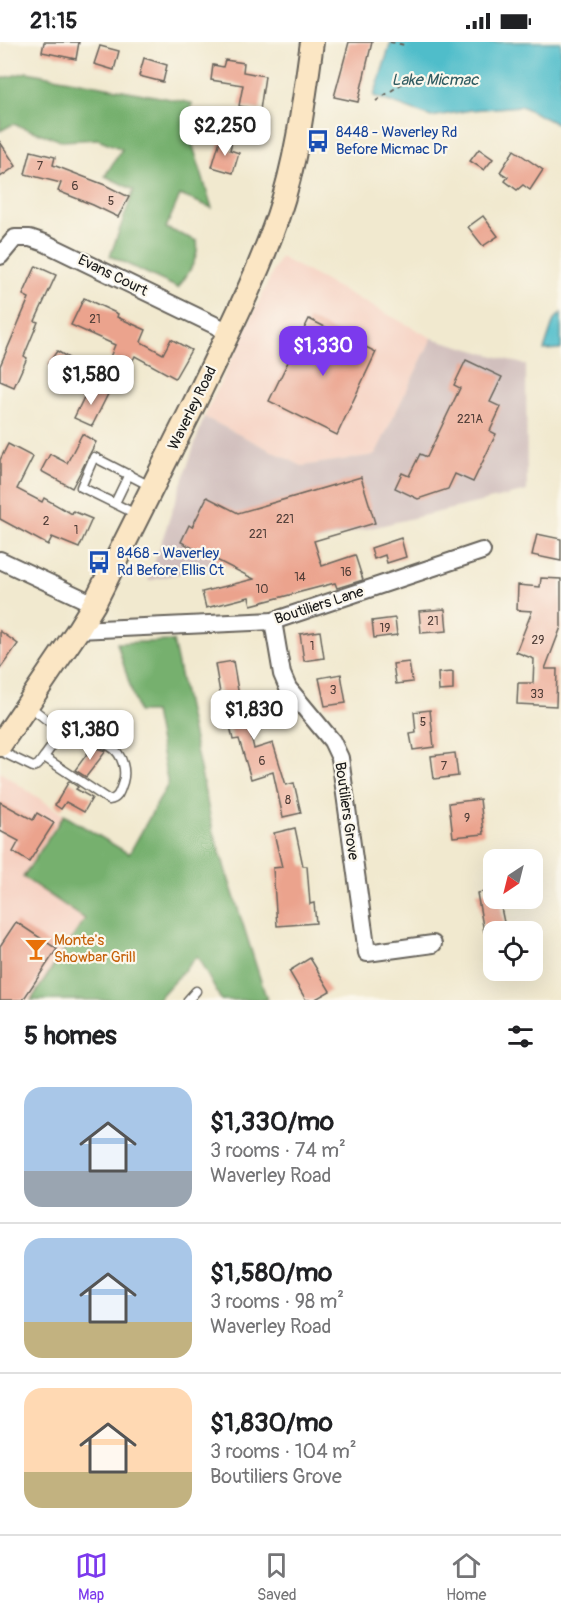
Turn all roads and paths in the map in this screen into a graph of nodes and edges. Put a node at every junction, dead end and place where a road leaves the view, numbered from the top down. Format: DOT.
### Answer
graph roads {
  1 [pos="312,42"];
  2 [pos="390,42"];
  3 [pos="405,45"];
  4 [pos="406,81"];
  5 [pos="376,101"];
  6 [pos="0,256"];
  7 [pos="230,332"];
  8 [pos="129,474"];
  9 [pos="152,487"];
  10 [pos="115,503"];
  11 [pos="138,515"];
  12 [pos="482,551"];
  13 [pos="0,560"];
  14 [pos="94,604"];
  15 [pos="273,621"];
  16 [pos="78,630"];
  17 [pos="27,705"];
  18 [pos="62,732"];
  19 [pos="0,745"];
  20 [pos="0,750"];
  21 [pos="44,757"];
  22 [pos="433,944"];
  23 [pos="196,991"];
  24 [pos="188,1000"];
  1 -- 7 [label="main road, Waverley Road"];
  2 -- 3 [label="path"];
  4 -- 5 [label="path"];
  6 -- 7 [label="street, Evans Court"];
  7 -- 9 [label="main road, Waverley Road"];
  8 -- 9 [label="lane"];
  8 -- 10 [label="lane"];
  8 -- 10 [label="lane"];
  9 -- 11 [label="main road, Waverley Road"];
  10 -- 11 [label="lane"];
  11 -- 14 [label="main road, Waverley Road"];
  12 -- 15 [label="street, Boutiliers Lane"];
  13 -- 14 [label="street"];
  14 -- 16 [label="main road, Waverley Road"];
  15 -- 16 [label="street, Boutiliers Lane"];
  15 -- 22 [label="street, Boutiliers Grove"];
  16 -- 17 [label="main road, Waverley Road"];
  17 -- 18 [label="lane"];
  17 -- 19 [label="main road, Waverley Road"];
  18 -- 21 [label="lane"];
  18 -- 21 [label="lane"];
  20 -- 21 [label="lane"];
  23 -- 24 [label="lane"];
}
